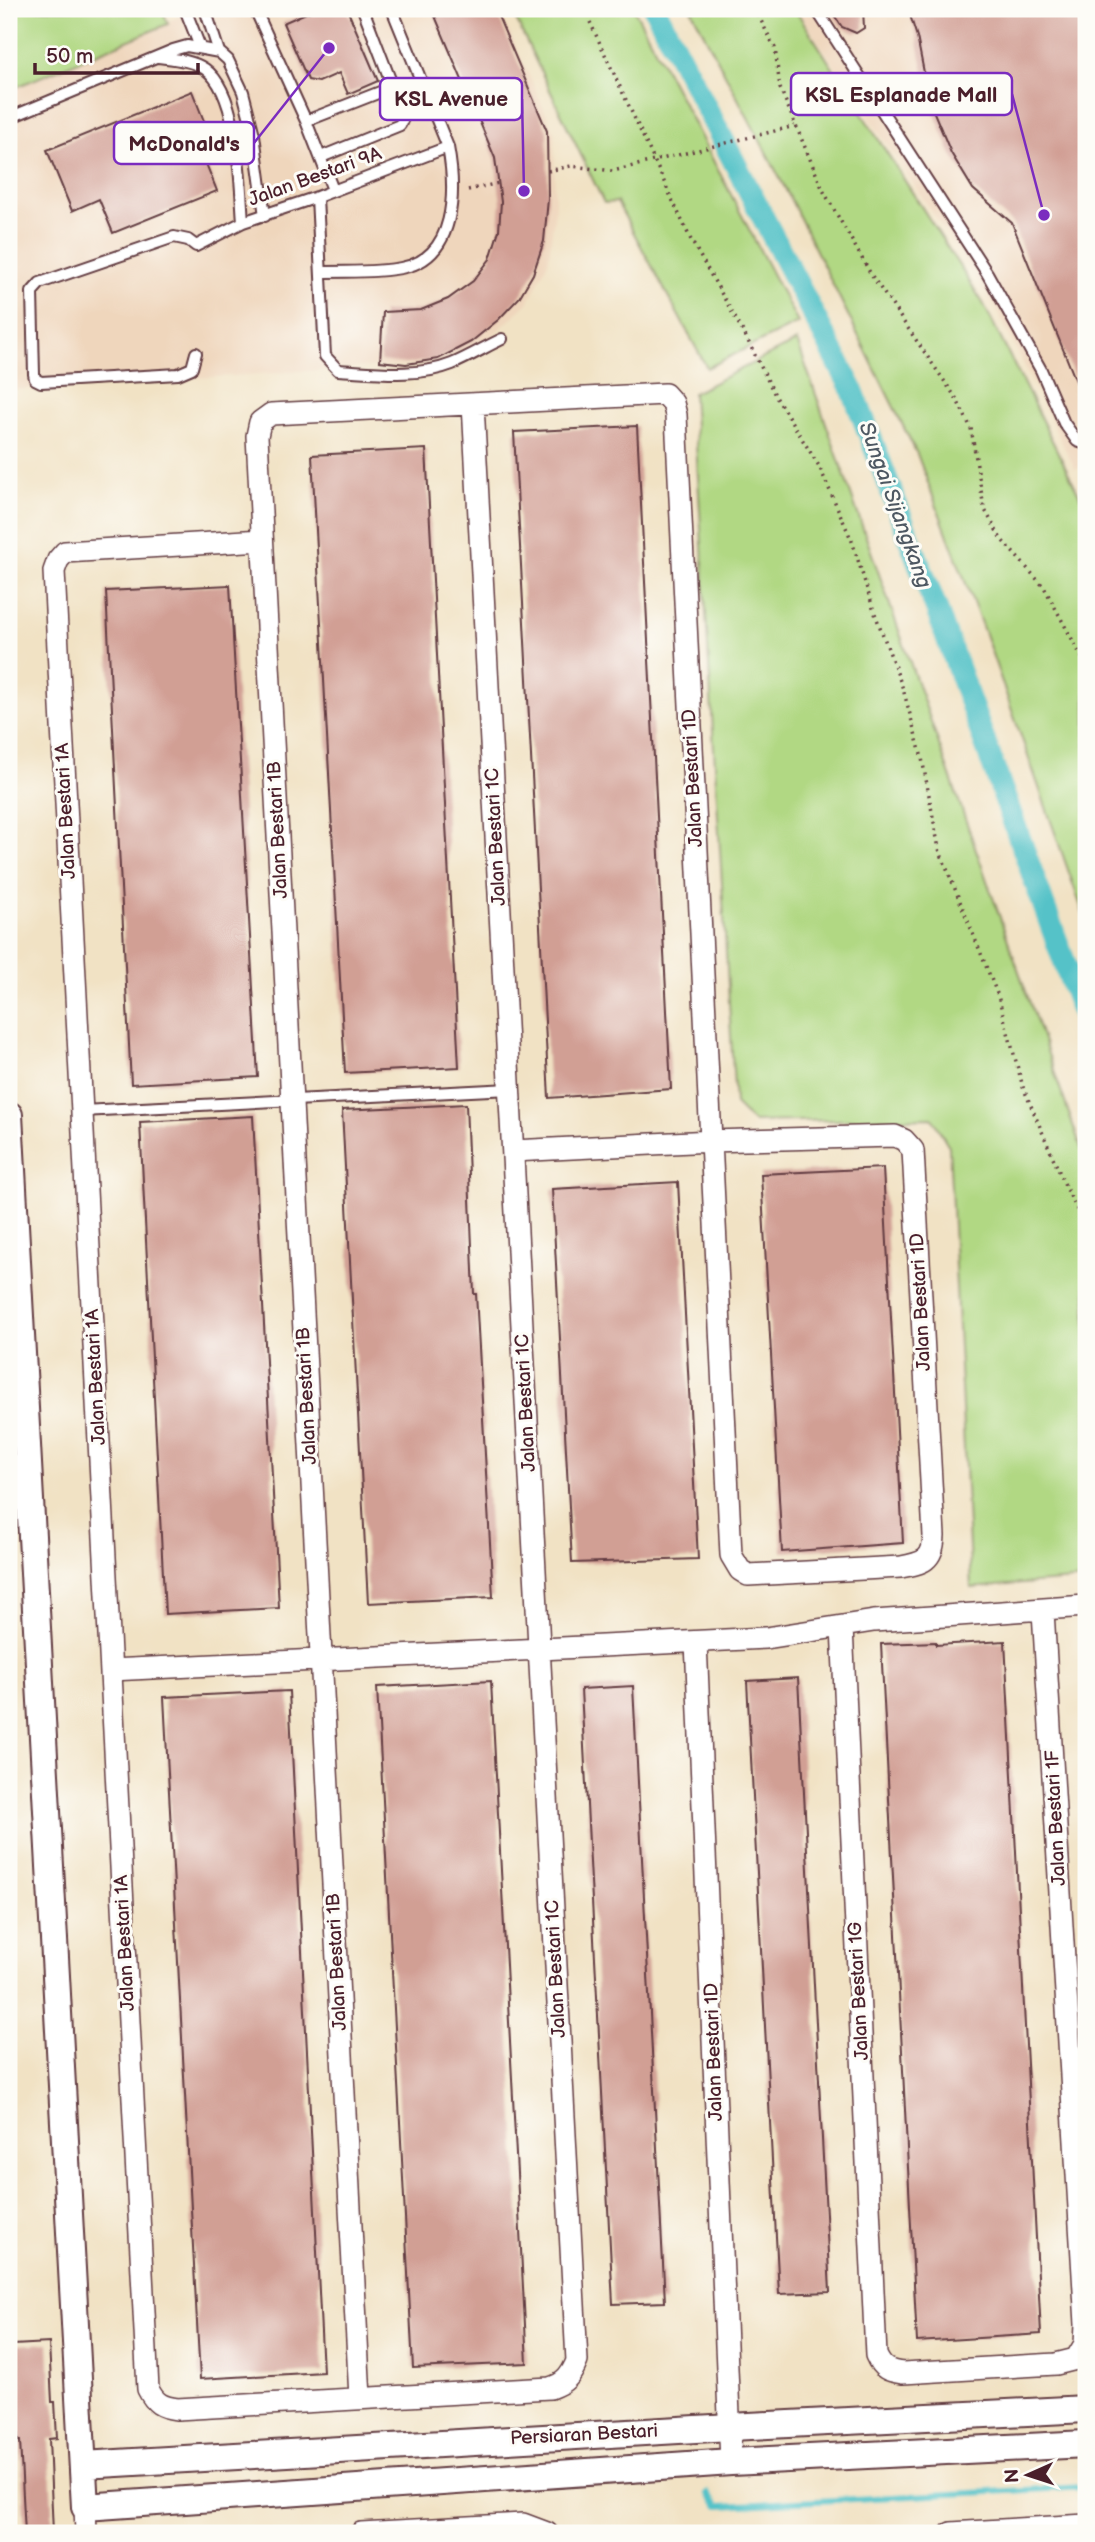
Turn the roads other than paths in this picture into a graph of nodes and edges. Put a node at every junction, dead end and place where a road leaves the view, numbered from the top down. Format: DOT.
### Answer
graph roads {
  1 [pos="185,9"];
  2 [pos="205,9"];
  3 [pos="255,9"];
  4 [pos="363,9"];
  5 [pos="817,9"];
  6 [pos="394,10"];
  7 [pos="200,47"];
  8 [pos="219,52"];
  9 [pos="158,57"];
  10 [pos="393,87"];
  11 [pos="9,118"];
  12 [pos="306,121"];
  13 [pos="448,147"];
  14 [pos="321,158"];
  15 [pos="333,190"];
  16 [pos="317,197"];
  17 [pos="265,216"];
  18 [pos="243,222"];
  19 [pos="321,272"];
  20 [pos="502,339"];
  21 [pos="196,353"];
  22 [pos="473,404"];
  23 [pos="1086,444"];
  24 [pos="262,540"];
  25 [pos="510,1089"];
  26 [pos="292,1100"];
  27 [pos="82,1111"];
  28 [pos="9,1115"];
  29 [pos="711,1141"];
  30 [pos="513,1150"];
  31 [pos="1086,1606"];
  32 [pos="1044,1611"];
  33 [pos="842,1627"];
  34 [pos="696,1643"];
  35 [pos="539,1651"];
  36 [pos="321,1659"];
  37 [pos="111,1670"];
  38 [pos="876,2355"];
  39 [pos="360,2398"];
  40 [pos="1086,2409"];
  41 [pos="730,2427"];
  42 [pos="1086,2444"];
  43 [pos="731,2462"];
  44 [pos="83,2465"];
  45 [pos="85,2507"];
  46 [pos="1086,2525"];
  47 [pos="86,2533"];
  48 [pos="362,2533"];
  49 [pos="547,2533"];
  50 [pos="951,2533"];
  51 [pos="958,2533"];
  1 -- 7 [label="lane"];
  2 -- 8 [label="lane"];
  3 -- 12 [label="lane"];
  4 -- 10 [label="lane"];
  5 -- 23 [label="lane"];
  6 -- 13 [label="lane"];
  7 -- 8 [label="lane"];
  7 -- 9 [label="lane"];
  8 -- 17 [label="lane"];
  9 -- 11 [label="lane"];
  9 -- 18 [label="lane"];
  10 -- 12 [label="lane"];
  10 -- 14 [label="lane"];
  12 -- 14 [label="lane"];
  13 -- 15 [label="lane, Jalan Bestari 9A"];
  13 -- 19 [label="lane"];
  14 -- 15 [label="lane"];
  15 -- 16 [label="lane, Jalan Bestari 9A"];
  16 -- 17 [label="lane, Jalan Bestari 9A"];
  16 -- 19 [label="lane"];
  17 -- 18 [label="lane, Jalan Bestari 9A"];
  18 -- 21 [label="lane, Jalan Bestari 9A"];
  19 -- 20 [label="lane"];
  22 -- 24 [label="street, Jalan Bestari 1B"];
  22 -- 25 [label="street, Jalan Bestari 1C"];
  22 -- 29 [label="street, Jalan Bestari 1D"];
  24 -- 26 [label="street, Jalan Bestari 1B"];
  24 -- 27 [label="street, Jalan Bestari 1A"];
  25 -- 26 [label="lane"];
  25 -- 30 [label="street, Jalan Bestari 1C"];
  26 -- 27 [label="lane"];
  26 -- 36 [label="street, Jalan Bestari 1B"];
  27 -- 37 [label="street, Jalan Bestari 1A"];
  28 -- 44 [label="street"];
  29 -- 29 [label="street, Jalan Bestari 1D"];
  29 -- 30 [label="street"];
  30 -- 35 [label="street, Jalan Bestari 1C"];
  31 -- 32 [label="street"];
  32 -- 33 [label="street"];
  32 -- 38 [label="street, Jalan Bestari 1F"];
  33 -- 34 [label="street"];
  33 -- 38 [label="street, Jalan Bestari 1G"];
  34 -- 35 [label="street"];
  34 -- 41 [label="street, Jalan Bestari 1D"];
  35 -- 36 [label="street"];
  35 -- 39 [label="street, Jalan Bestari 1C"];
  36 -- 37 [label="street"];
  36 -- 39 [label="street, Jalan Bestari 1B"];
  37 -- 39 [label="street, Jalan Bestari 1A"];
  40 -- 41 [label="street, Persiaran Bestari"];
  41 -- 43 [label="street, Jalan Bestari 1D"];
  41 -- 44 [label="street, Persiaran Bestari"];
  42 -- 43 [label="street, Persiaran Bestari"];
  43 -- 45 [label="street, Persiaran Bestari"];
  44 -- 45 [label="street"];
  45 -- 47 [label="street"];
  46 -- 51 [label="street"];
  48 -- 49 [label="street"];
  50 -- 51 [label="street"];
}
